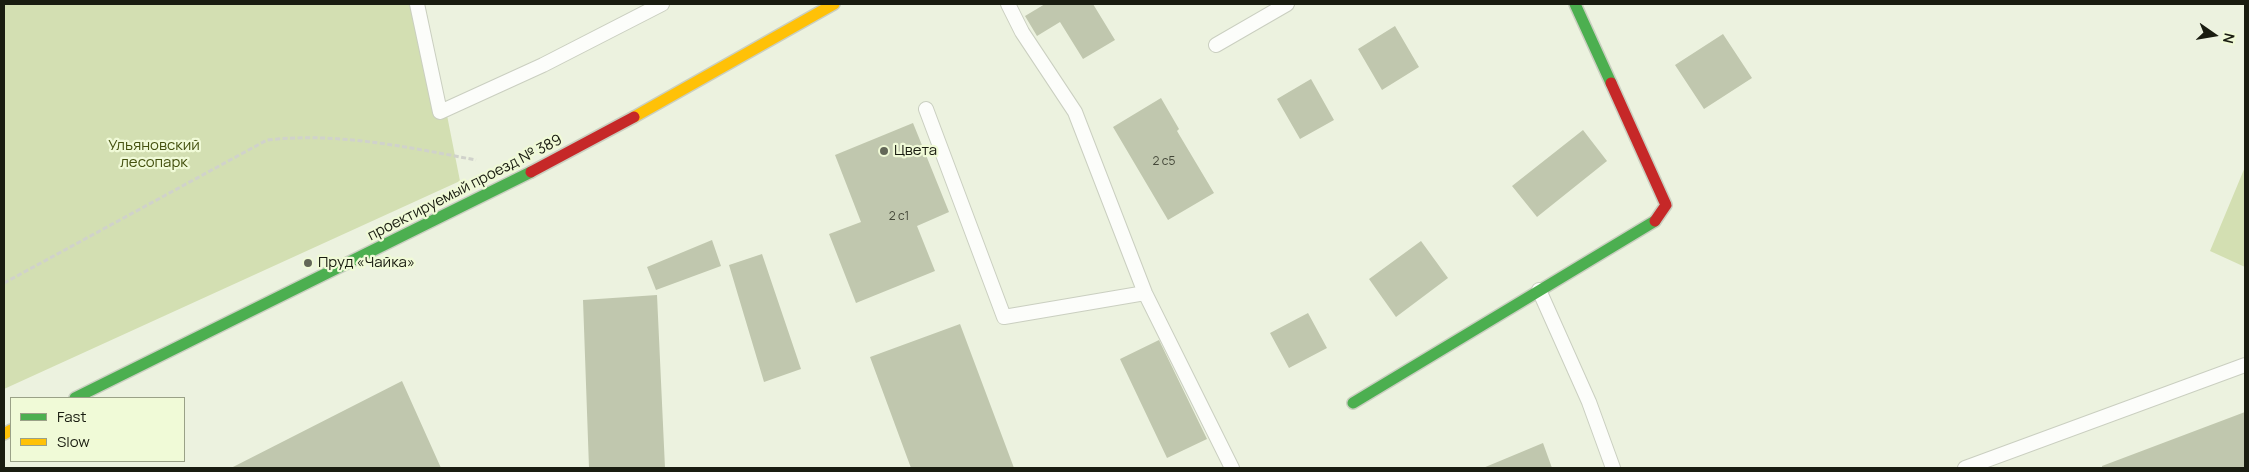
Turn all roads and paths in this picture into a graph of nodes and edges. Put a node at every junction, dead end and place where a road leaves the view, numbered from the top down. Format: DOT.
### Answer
graph roads {
  1 [pos="416,4"];
  2 [pos="662,4"];
  3 [pos="834,4"];
  4 [pos="1008,4"];
  5 [pos="1287,4"];
  6 [pos="1575,4"];
  7 [pos="1216,45"];
  8 [pos="926,109"];
  9 [pos="476,160"];
  10 [pos="4,283"];
  11 [pos="1540,290"];
  12 [pos="1145,293"];
  13 [pos="2245,365"];
  14 [pos="77,397"];
  15 [pos="1353,403"];
  16 [pos="1232,468"];
  17 [pos="1613,468"];
  18 [pos="1965,468"];
  1 -- 2 [label="lane"];
  3 -- 14 [label="main road, проектируемый проезд № 389"];
  4 -- 12 [label="lane"];
  5 -- 7 [label="lane"];
  6 -- 11 [label="main road"];
  8 -- 12 [label="lane"];
  9 -- 10 [label="path"];
  11 -- 15 [label="main road"];
  11 -- 17 [label="lane"];
  12 -- 16 [label="lane"];
  13 -- 18 [label="lane"];
}
